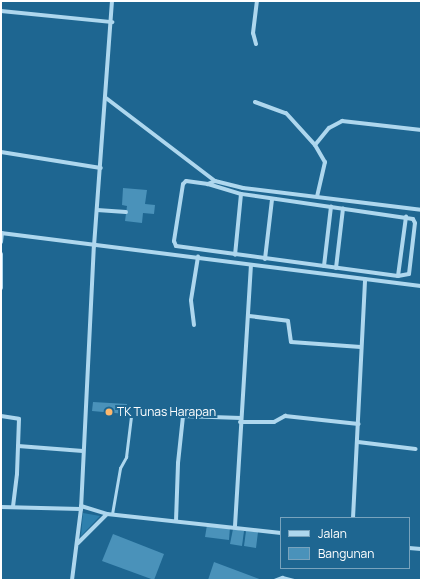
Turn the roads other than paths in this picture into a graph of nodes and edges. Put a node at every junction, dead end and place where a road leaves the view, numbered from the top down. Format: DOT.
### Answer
graph roads {
  1 [pos="112,1"];
  2 [pos="257,1"];
  3 [pos="1,12"];
  4 [pos="112,22"];
  5 [pos="256,44"];
  6 [pos="106,98"];
  7 [pos="254,102"];
  8 [pos="421,130"];
  9 [pos="315,144"];
  10 [pos="1,152"];
  11 [pos="101,168"];
  12 [pos="214,181"];
  13 [pos="208,184"];
  14 [pos="242,194"];
  15 [pos="317,196"];
  16 [pos="272,198"];
  17 [pos="331,206"];
  18 [pos="343,208"];
  19 [pos="97,210"];
  20 [pos="421,210"];
  21 [pos="126,212"];
  22 [pos="406,217"];
  23 [pos="2,233"];
  24 [pos="1,242"];
  25 [pos="94,246"];
  26 [pos="1,254"];
  27 [pos="236,255"];
  28 [pos="198,257"];
  29 [pos="265,259"];
  30 [pos="252,265"];
  31 [pos="324,266"];
  32 [pos="336,268"];
  33 [pos="398,276"];
  34 [pos="365,279"];
  35 [pos="421,286"];
  36 [pos="1,288"];
  37 [pos="249,316"];
  38 [pos="194,325"];
  39 [pos="361,347"];
  40 [pos="1,416"];
  41 [pos="131,416"];
  42 [pos="240,420"];
  43 [pos="359,424"];
  44 [pos="358,442"];
  45 [pos="18,446"];
  46 [pos="416,449"];
  47 [pos="83,451"];
  48 [pos="1,507"];
  49 [pos="13,507"];
  50 [pos="81,508"];
  51 [pos="107,514"];
  52 [pos="112,514"];
  53 [pos="353,517"];
  54 [pos="176,521"];
  55 [pos="235,526"];
  56 [pos="280,533"];
  57 [pos="78,543"];
  58 [pos="410,548"];
  59 [pos="421,549"];
  60 [pos="72,580"];
  61 [pos="274,580"];
  62 [pos="294,580"];
  1 -- 4 [label="street"];
  2 -- 5 [label="street"];
  3 -- 4 [label="street"];
  4 -- 6 [label="street"];
  6 -- 11 [label="street"];
  6 -- 12 [label="street"];
  7 -- 9 [label="street"];
  8 -- 9 [label="street"];
  9 -- 15 [label="street"];
  10 -- 11 [label="street"];
  11 -- 19 [label="street"];
  12 -- 13 [label="street"];
  12 -- 15 [label="street"];
  13 -- 14 [label="street"];
  13 -- 27 [label="street"];
  14 -- 16 [label="street"];
  14 -- 27 [label="street"];
  15 -- 20 [label="street"];
  16 -- 17 [label="street"];
  16 -- 29 [label="street"];
  17 -- 18 [label="street"];
  17 -- 31 [label="street"];
  18 -- 22 [label="street"];
  18 -- 32 [label="street"];
  19 -- 21 [label="street"];
  19 -- 25 [label="street"];
  22 -- 33 [label="street"];
  22 -- 33 [label="street"];
  23 -- 24 [label="street"];
  23 -- 25 [label="street"];
  25 -- 28 [label="street"];
  25 -- 47 [label="street"];
  26 -- 36 [label="street"];
  27 -- 29 [label="street"];
  28 -- 30 [label="street"];
  28 -- 38 [label="street"];
  29 -- 31 [label="street"];
  30 -- 34 [label="street"];
  30 -- 37 [label="street"];
  31 -- 32 [label="street"];
  32 -- 33 [label="street"];
  34 -- 35 [label="street"];
  34 -- 39 [label="street"];
  37 -- 39 [label="street"];
  37 -- 42 [label="street"];
  39 -- 43 [label="street"];
  40 -- 45 [label="street"];
  41 -- 52 [label="lane"];
  42 -- 43 [label="street"];
  42 -- 54 [label="street"];
  42 -- 55 [label="street"];
  43 -- 44 [label="street"];
  44 -- 46 [label="street"];
  44 -- 53 [label="street"];
  45 -- 47 [label="street"];
  45 -- 49 [label="street"];
  47 -- 50 [label="street"];
  48 -- 49 [label="street"];
  49 -- 50 [label="street"];
  50 -- 51 [label="street"];
  50 -- 57 [label="street"];
  51 -- 52 [label="street"];
  51 -- 57 [label="street"];
  52 -- 54 [label="street"];
  54 -- 55 [label="street"];
  55 -- 56 [label="street"];
  57 -- 60 [label="street"];
  58 -- 59 [label="street"];
  61 -- 62 [label="lane"];
}
